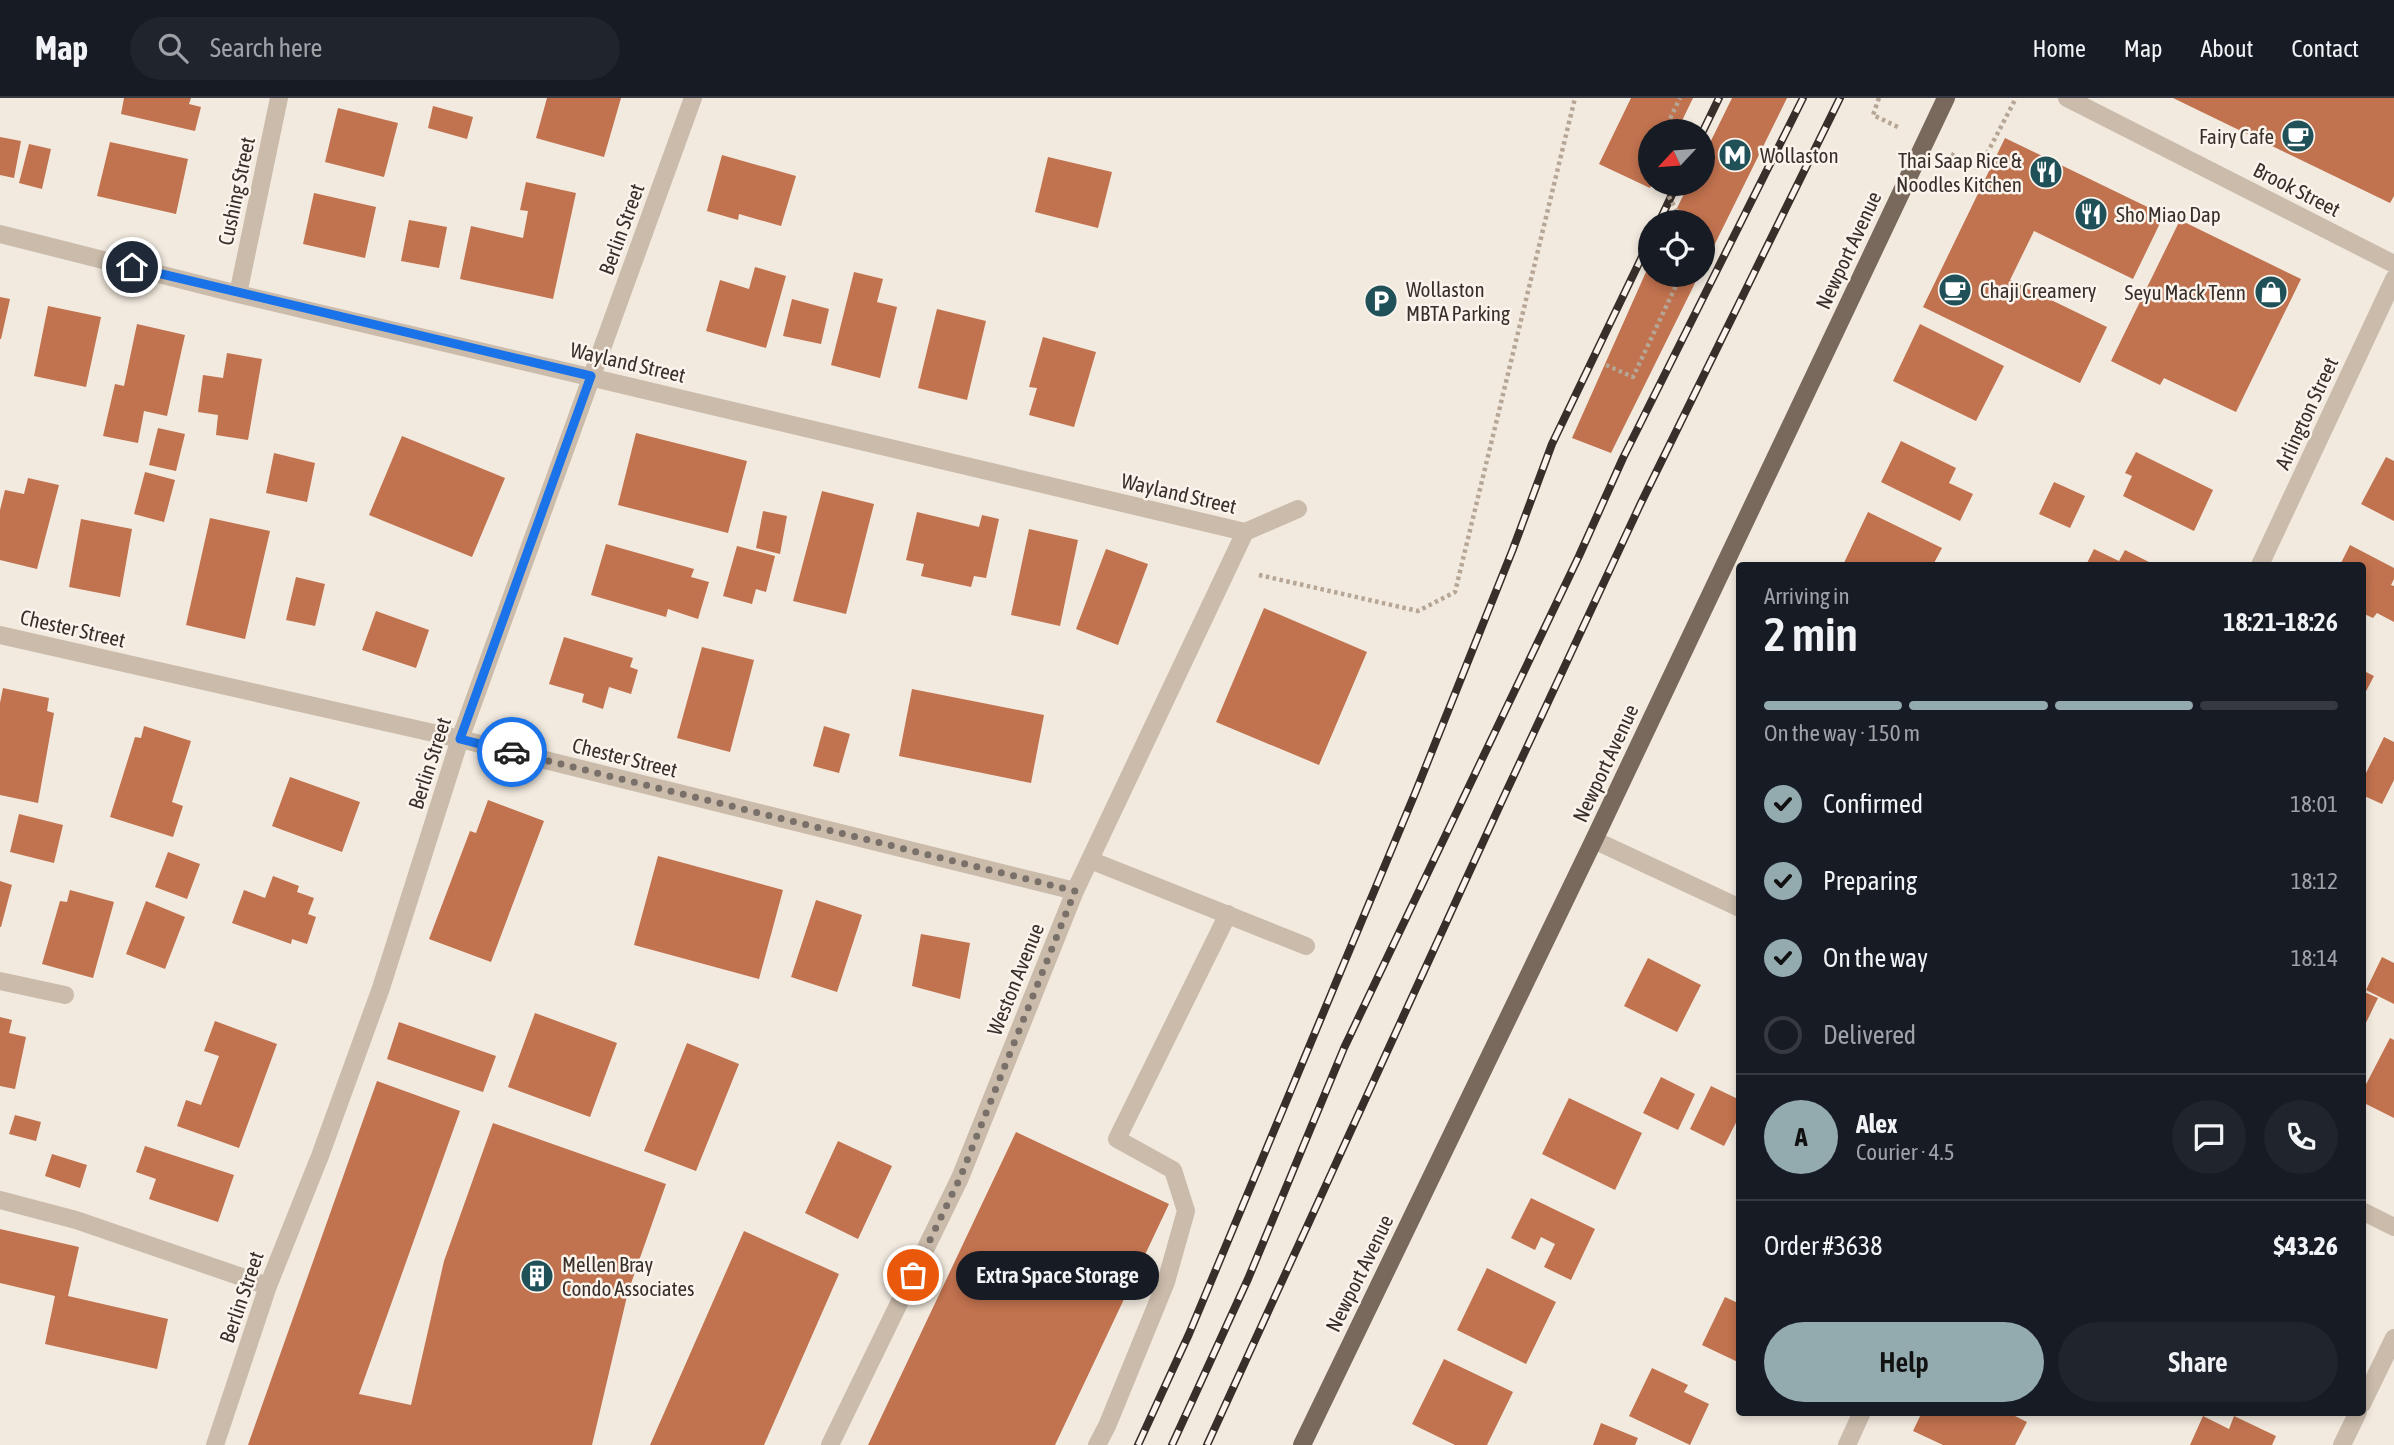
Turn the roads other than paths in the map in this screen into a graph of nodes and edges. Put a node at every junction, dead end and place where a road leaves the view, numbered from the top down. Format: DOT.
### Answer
graph roads {
  1 [pos="279,98"];
  2 [pos="693,98"];
  3 [pos="1946,98"];
  4 [pos="2067,98"];
  5 [pos="0,234"];
  6 [pos="2394,264"];
  7 [pos="2394,279"];
  8 [pos="238,294"];
  9 [pos="591,376"];
  10 [pos="1298,509"];
  11 [pos="1245,532"];
  12 [pos="2261,562"];
  13 [pos="0,635"];
  14 [pos="460,739"];
  15 [pos="1594,840"];
  16 [pos="1090,860"];
  17 [pos="1075,891"];
  18 [pos="1736,906"];
  19 [pos="1228,914"];
  20 [pos="1306,946"];
  21 [pos="0,981"];
  22 [pos="65,995"];
  23 [pos="0,1200"];
  24 [pos="2366,1213"];
  25 [pos="2394,1227"];
  26 [pos="268,1286"];
  27 [pos="2394,1338"];
  28 [pos="2366,1396"];
  29 [pos="1860,1416"];
  30 [pos="2356,1416"];
  31 [pos="215,1445"];
  32 [pos="830,1445"];
  33 [pos="1097,1445"];
  34 [pos="1302,1445"];
  35 [pos="1847,1445"];
  36 [pos="2342,1445"];
  1 -- 8 [label="street, Cushing Street"];
  2 -- 9 [label="street, Berlin Street"];
  3 -- 15 [label="main road, Newport Avenue"];
  4 -- 6 [label="street, Brook Street"];
  5 -- 8 [label="street, Wayland Street"];
  7 -- 12 [label="street, Arlington Street"];
  8 -- 9 [label="street, Wayland Street"];
  9 -- 11 [label="street, Wayland Street"];
  9 -- 14 [label="street, Berlin Street"];
  10 -- 11 [label="street"];
  11 -- 16 [label="street, Weston Avenue"];
  13 -- 14 [label="street, Chester Street"];
  14 -- 17 [label="street, Chester Street"];
  14 -- 26 [label="street, Berlin Street"];
  15 -- 18 [label="street"];
  15 -- 34 [label="main road, Newport Avenue"];
  16 -- 17 [label="street, Weston Avenue"];
  16 -- 19 [label="street"];
  17 -- 32 [label="street, Weston Avenue"];
  19 -- 20 [label="street"];
  19 -- 33 [label="street"];
  21 -- 22 [label="street"];
  23 -- 26 [label="street"];
  24 -- 25 [label="street"];
  26 -- 31 [label="street, Berlin Street"];
  27 -- 28 [label="street"];
  29 -- 35 [label="street"];
  30 -- 36 [label="street"];
}
